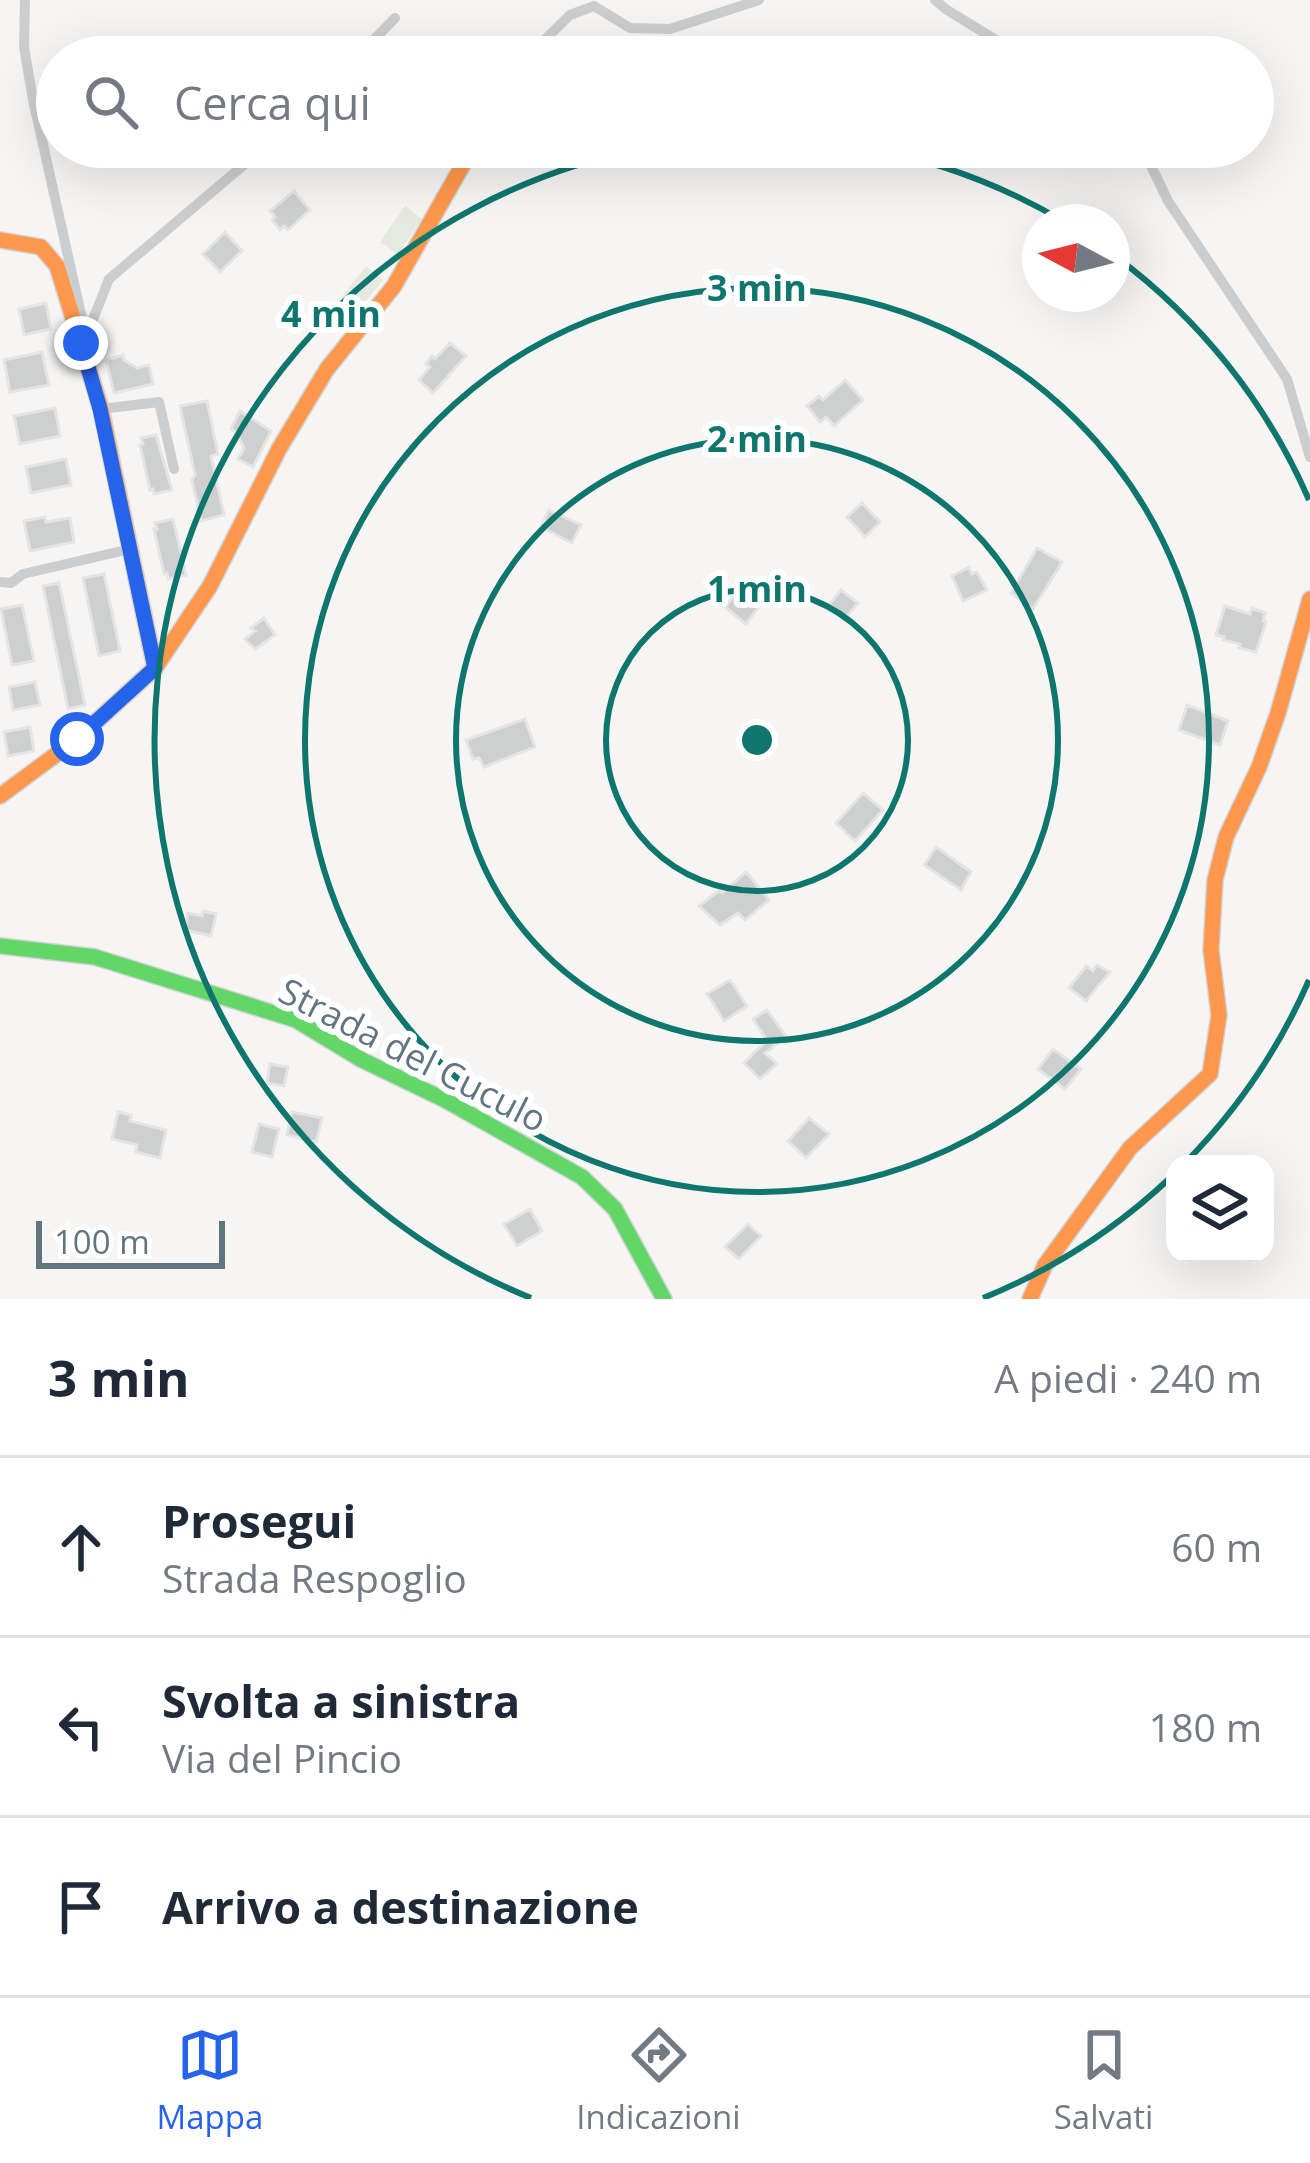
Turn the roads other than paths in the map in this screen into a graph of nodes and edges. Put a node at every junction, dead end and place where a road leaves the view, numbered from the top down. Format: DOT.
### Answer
graph roads {
  1 [pos="25,0"];
  2 [pos="759,0"];
  3 [pos="935,0"];
  4 [pos="395,19"];
  5 [pos="378,36"];
  6 [pos="548,36"];
  7 [pos="989,36"];
  8 [pos="36,113"];
  9 [pos="49,168"];
  10 [pos="240,168"];
  11 [pos="461,168"];
  12 [pos="1152,168"];
  13 [pos="0,240"];
  14 [pos="87,335"];
  15 [pos="94,381"];
  16 [pos="100,409"];
  17 [pos="1310,457"];
  18 [pos="174,469"];
  19 [pos="130,549"];
  20 [pos="0,582"];
  21 [pos="1310,599"];
  22 [pos="155,668"];
  23 [pos="0,796"];
  24 [pos="0,946"];
  25 [pos="664,1299"];
  26 [pos="1030,1299"];
  1 -- 8 [label="street"];
  2 -- 6 [label="street"];
  3 -- 7 [label="street"];
  4 -- 5 [label="street"];
  9 -- 14 [label="street"];
  10 -- 14 [label="street"];
  11 -- 22 [label="street"];
  12 -- 17 [label="street"];
  13 -- 15 [label="street"];
  14 -- 15 [label="street"];
  15 -- 16 [label="street"];
  16 -- 18 [label="street"];
  16 -- 19 [label="street"];
  19 -- 20 [label="street"];
  19 -- 22 [label="street"];
  21 -- 26 [label="street"];
  22 -- 23 [label="street"];
  24 -- 25 [label="street, Strada del Cuculo"];
}
